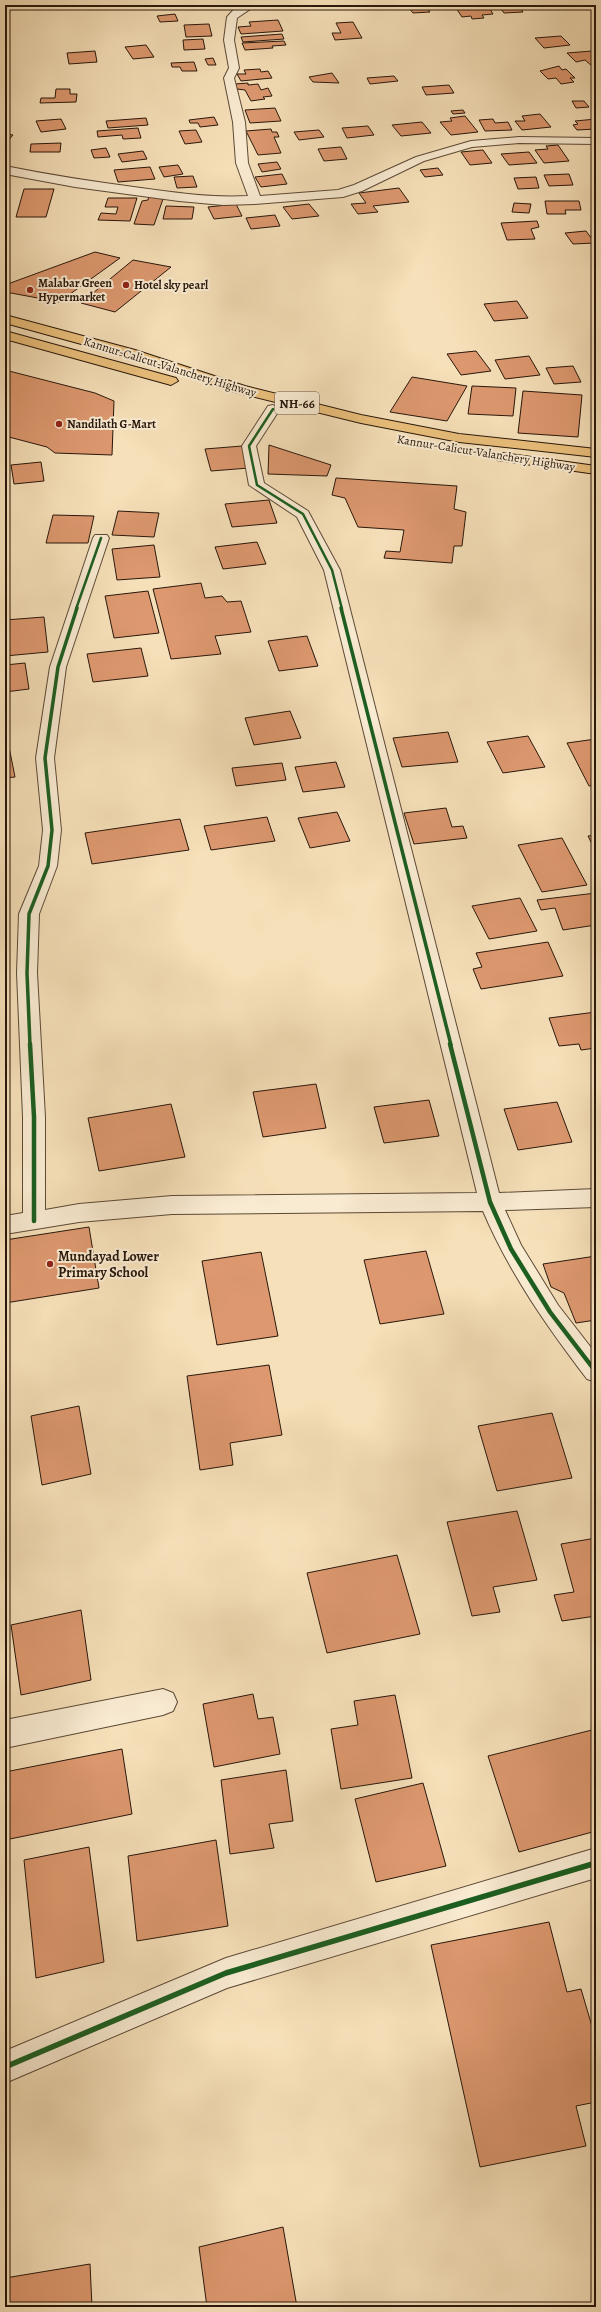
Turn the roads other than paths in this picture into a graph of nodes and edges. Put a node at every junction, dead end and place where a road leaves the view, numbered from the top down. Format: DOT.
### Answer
graph roads {
  1 [pos="251,5"];
  2 [pos="596,141"];
  3 [pos="5,170"];
  4 [pos="255,200"];
  5 [pos="5,319"];
  6 [pos="5,335"];
  7 [pos="273,409"];
  8 [pos="392,439"];
  9 [pos="407,442"];
  10 [pos="596,453"];
  11 [pos="596,470"];
  12 [pos="101,538"];
  13 [pos="596,1198"];
  14 [pos="490,1202"];
  15 [pos="34,1221"];
  16 [pos="5,1225"];
  17 [pos="596,1372"];
  18 [pos="163,1702"];
  19 [pos="5,1734"];
  20 [pos="596,1863"];
  21 [pos="5,2067"];
  1 -- 4 [label="street"];
  2 -- 4 [label="street"];
  3 -- 4 [label="street"];
  5 -- 10 [label="highway, Kannur-Calicut-Valanchery Highway / NH-66"];
  6 -- 7 [label="highway, Kannur-Calicut-Valanchery Highway"];
  7 -- 8 [label="highway, Kannur-Calicut-Valanchery Highway"];
  7 -- 14 [label="street"];
  9 -- 11 [label="highway, Kannur-Calicut-Valanchery Highway"];
  12 -- 15 [label="street"];
  13 -- 14 [label="street"];
  14 -- 15 [label="street"];
  14 -- 17 [label="street"];
  15 -- 16 [label="street"];
  18 -- 19 [label="street"];
  20 -- 21 [label="street"];
}
